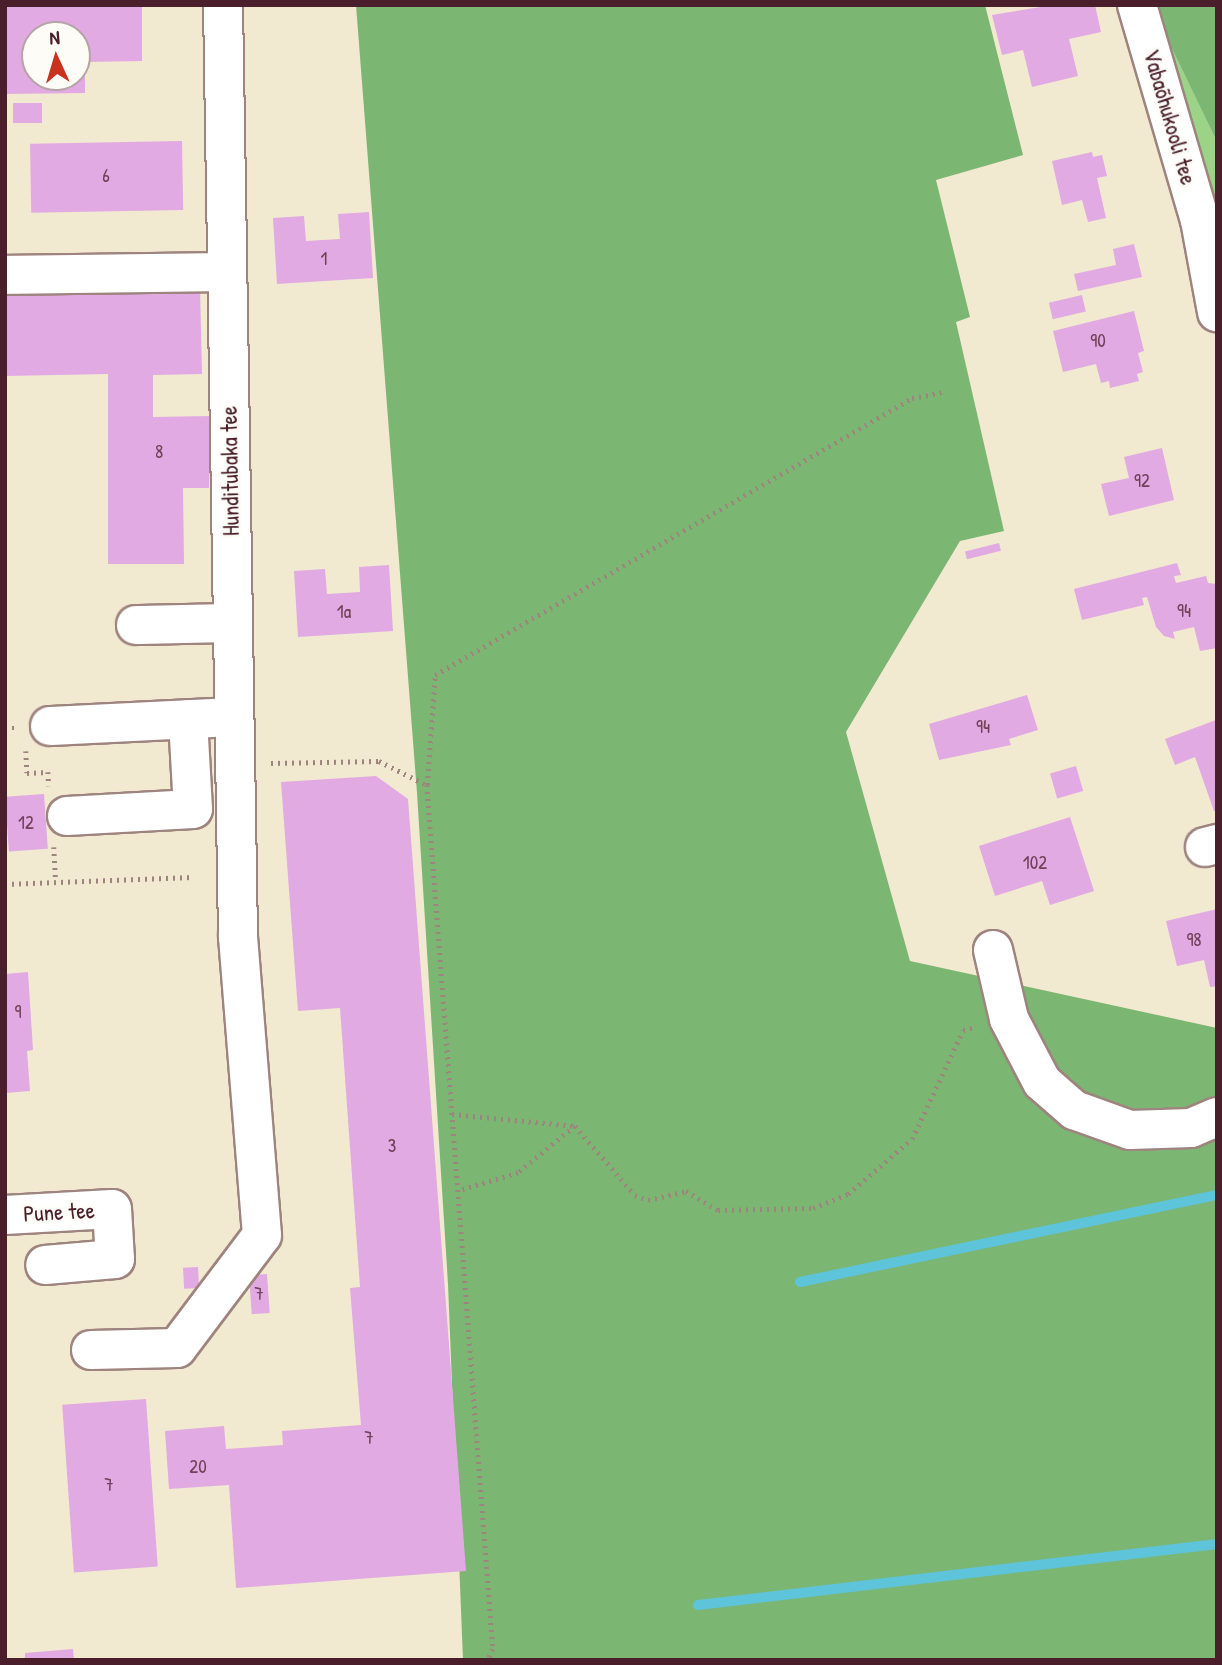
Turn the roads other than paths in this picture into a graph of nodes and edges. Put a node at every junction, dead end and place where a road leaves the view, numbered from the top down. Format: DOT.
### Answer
graph roads {
  1 [pos="223,5"];
  2 [pos="1137,5"];
  3 [pos="227,272"];
  4 [pos="5,275"];
  5 [pos="1217,312"];
  6 [pos="232,623"];
  7 [pos="136,625"];
  8 [pos="234,717"];
  9 [pos="188,719"];
  10 [pos="50,726"];
  11 [pos="67,817"];
  12 [pos="993,950"];
  13 [pos="1217,1117"];
  14 [pos="5,1214"];
  15 [pos="44,1265"];
  16 [pos="91,1350"];
  1 -- 3 [label="street, Hunditubaka tee"];
  2 -- 5 [label="street, Vabaõhukooli tee"];
  3 -- 4 [label="street"];
  3 -- 6 [label="street, Hunditubaka tee"];
  6 -- 7 [label="street"];
  6 -- 8 [label="street, Hunditubaka tee"];
  8 -- 9 [label="street"];
  8 -- 16 [label="street, Hunditubaka tee"];
  9 -- 10 [label="street"];
  9 -- 11 [label="street"];
  12 -- 13 [label="street"];
  14 -- 15 [label="street, Pune tee"];
}
